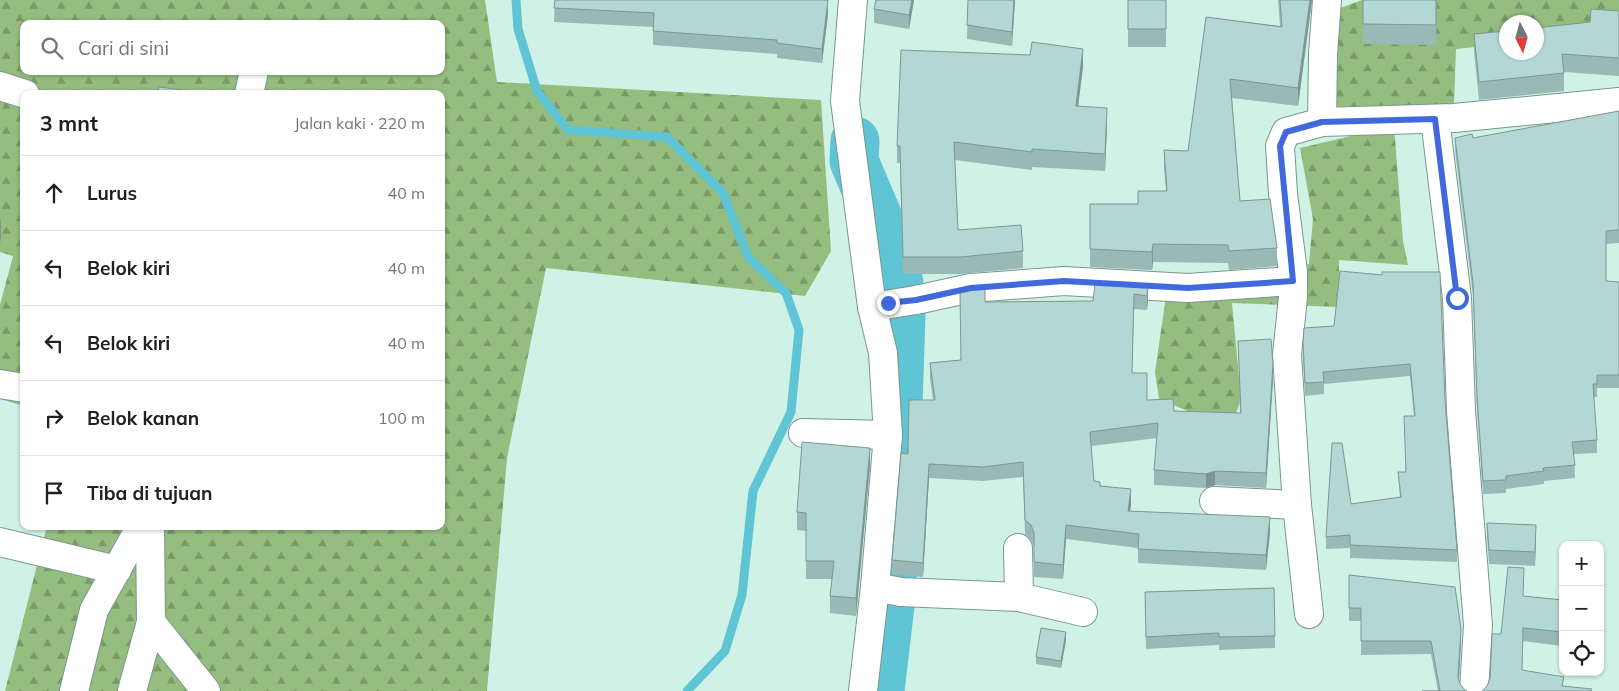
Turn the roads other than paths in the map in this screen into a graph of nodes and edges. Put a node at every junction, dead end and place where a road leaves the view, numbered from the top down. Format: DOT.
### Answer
graph roads {
  1 [pos="853,0"];
  2 [pos="1327,0"];
  3 [pos="253,75"];
  4 [pos="0,86"];
  5 [pos="250,90"];
  6 [pos="20,92"];
  7 [pos="1619,102"];
  8 [pos="1435,119"];
  9 [pos="1322,122"];
  10 [pos="1293,281"];
  11 [pos="880,305"];
  12 [pos="0,384"];
  13 [pos="20,387"];
  14 [pos="803,433"];
  15 [pos="888,435"];
  16 [pos="1214,501"];
  17 [pos="1297,505"];
  18 [pos="139,530"];
  19 [pos="150,530"];
  20 [pos="0,542"];
  21 [pos="1018,548"];
  22 [pos="117,570"];
  23 [pos="887,589"];
  24 [pos="1019,597"];
  25 [pos="1083,612"];
  26 [pos="1309,614"];
  27 [pos="150,622"];
  28 [pos="74,691"];
  29 [pos="132,691"];
  30 [pos="206,691"];
  31 [pos="863,691"];
  32 [pos="1474,691"];
  1 -- 11 [label="street"];
  2 -- 9 [label="street"];
  3 -- 5 [label="street"];
  4 -- 6 [label="street"];
  7 -- 8 [label="street"];
  8 -- 9 [label="street"];
  8 -- 32 [label="street"];
  9 -- 10 [label="street"];
  10 -- 11 [label="street"];
  10 -- 17 [label="street"];
  11 -- 15 [label="street"];
  12 -- 13 [label="street"];
  14 -- 15 [label="street"];
  15 -- 23 [label="street"];
  16 -- 17 [label="street"];
  17 -- 26 [label="street"];
  18 -- 22 [label="street"];
  19 -- 27 [label="street"];
  20 -- 22 [label="street"];
  21 -- 24 [label="street"];
  22 -- 28 [label="street"];
  23 -- 24 [label="street"];
  23 -- 31 [label="street"];
  24 -- 25 [label="street"];
  27 -- 29 [label="street"];
  27 -- 30 [label="street"];
}
